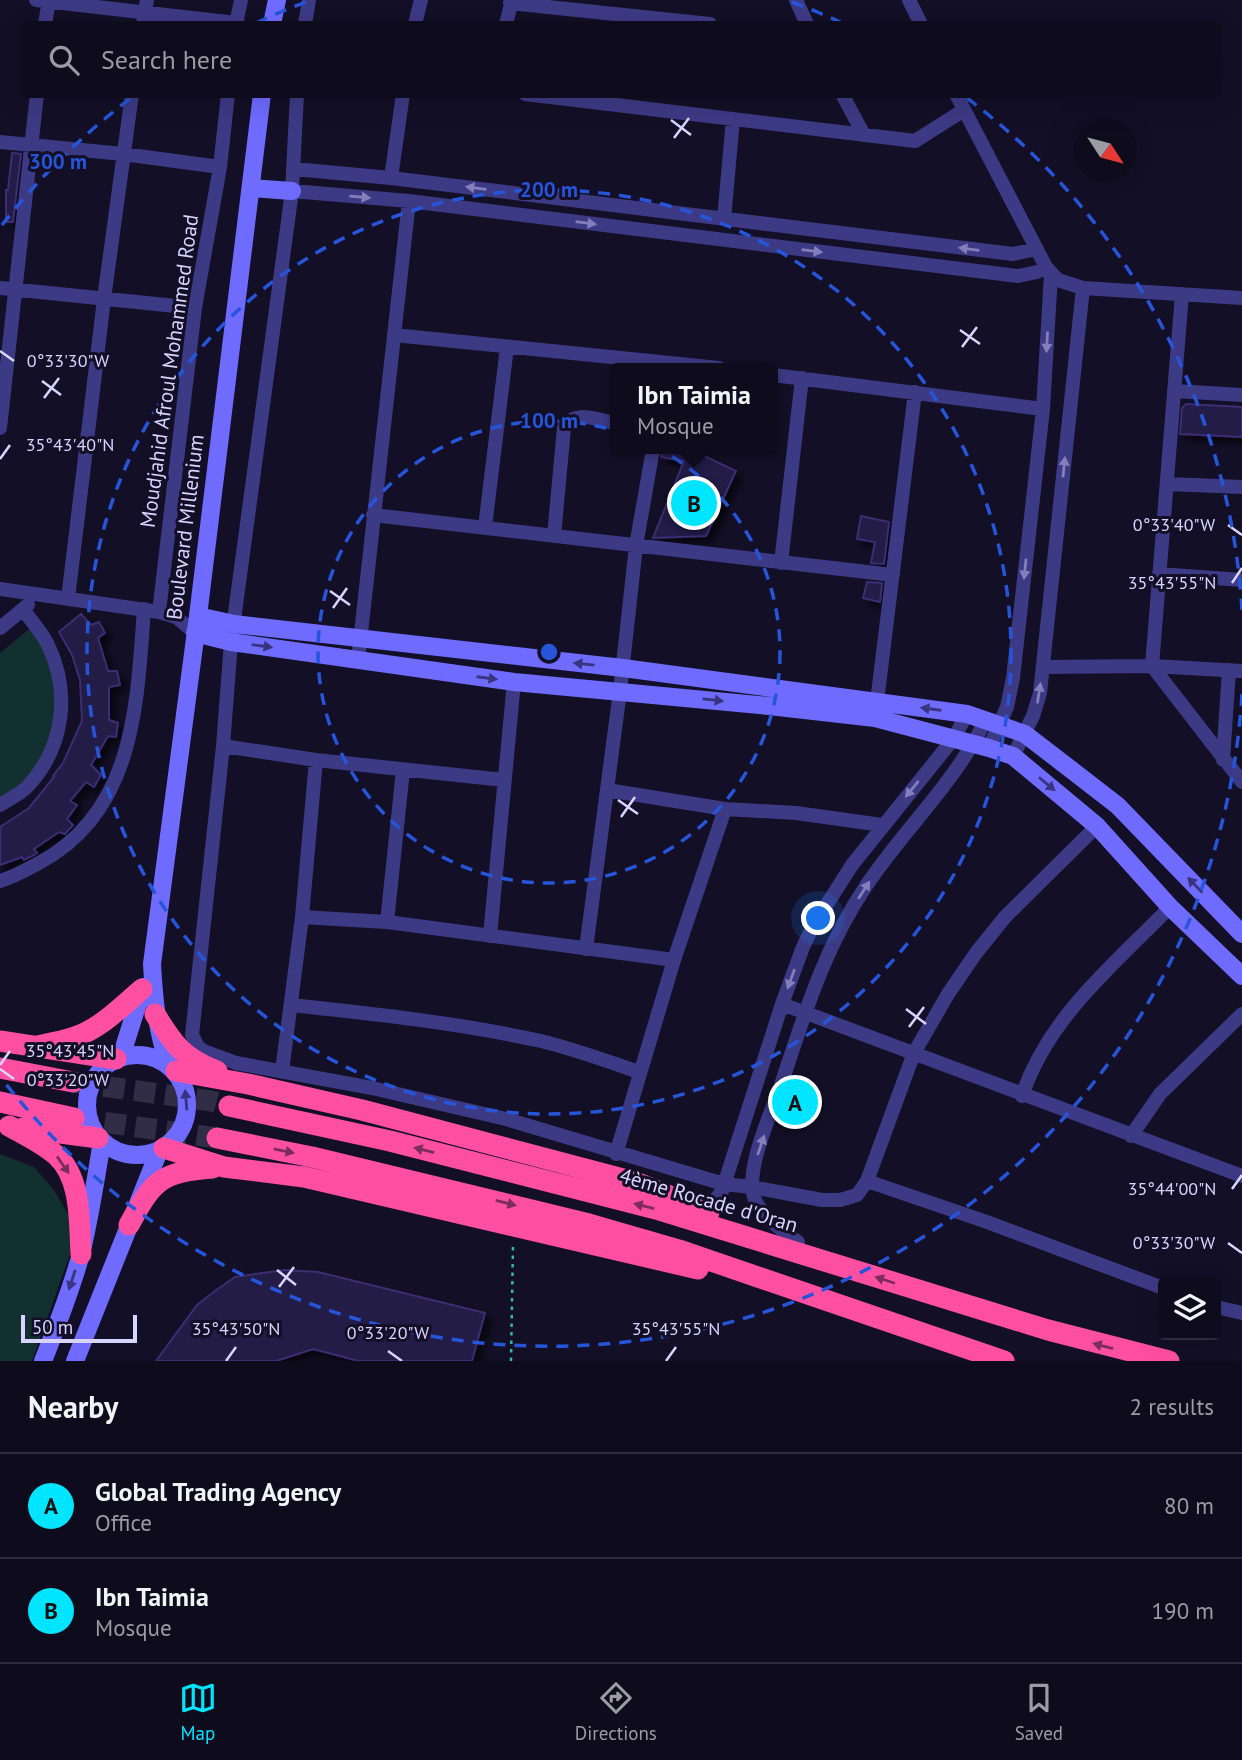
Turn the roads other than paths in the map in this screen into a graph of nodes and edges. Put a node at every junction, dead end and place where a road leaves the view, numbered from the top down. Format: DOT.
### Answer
graph roads {
  1 [pos="44,0"];
  2 [pos="241,0"];
  3 [pos="277,0"];
  4 [pos="309,0"];
  5 [pos="421,0"];
  6 [pos="796,0"];
  7 [pos="909,0"];
  8 [pos="511,2"];
  9 [pos="145,12"];
  10 [pos="46,21"];
  11 [pos="213,21"];
  12 [pos="237,21"];
  13 [pos="273,21"];
  14 [pos="306,21"];
  15 [pos="416,21"];
  16 [pos="507,21"];
  17 [pos="683,21"];
  18 [pos="806,21"];
  19 [pos="919,21"];
  20 [pos="37,98"];
  21 [pos="131,98"];
  22 [pos="228,98"];
  23 [pos="262,98"];
  24 [pos="297,98"];
  25 [pos="402,98"];
  26 [pos="558,98"];
  27 [pos="844,98"];
  28 [pos="958,98"];
  29 [pos="964,110"];
  30 [pos="733,119"];
  31 [pos="864,135"];
  32 [pos="0,142"];
  33 [pos="31,146"];
  34 [pos="123,154"];
  35 [pos="220,167"];
  36 [pos="294,169"];
  37 [pos="391,178"];
  38 [pos="251,188"];
  39 [pos="292,191"];
  40 [pos="409,201"];
  41 [pos="691,215"];
  42 [pos="724,219"];
  43 [pos="688,236"];
  44 [pos="1036,249"];
  45 [pos="1048,271"];
  46 [pos="1083,288"];
  47 [pos="0,289"];
  48 [pos="16,290"];
  49 [pos="1182,294"];
  50 [pos="1242,298"];
  51 [pos="104,299"];
  52 [pos="195,309"];
  53 [pos="394,335"];
  54 [pos="507,347"];
  55 [pos="646,363"];
  56 [pos="778,376"];
  57 [pos="802,379"];
  58 [pos="1174,391"];
  59 [pos="915,392"];
  60 [pos="1242,395"];
  61 [pos="1043,409"];
  62 [pos="610,422"];
  63 [pos="0,428"];
  64 [pos="652,454"];
  65 [pos="1167,484"];
  66 [pos="1242,487"];
  67 [pos="373,515"];
  68 [pos="485,527"];
  69 [pos="554,536"];
  70 [pos="636,546"];
  71 [pos="781,562"];
  72 [pos="1159,574"];
  73 [pos="893,575"];
  74 [pos="1242,580"];
  75 [pos="0,589"];
  76 [pos="40,595"];
  77 [pos="68,598"];
  78 [pos="23,609"];
  79 [pos="144,609"];
  80 [pos="159,612"];
  81 [pos="234,624"];
  82 [pos="196,625"];
  83 [pos="0,628"];
  84 [pos="359,638"];
  85 [pos="231,642"];
  86 [pos="358,660"];
  87 [pos="1152,666"];
  88 [pos="1043,667"];
  89 [pos="623,668"];
  90 [pos="1236,671"];
  91 [pos="514,682"];
  92 [pos="620,691"];
  93 [pos="876,710"];
  94 [pos="967,714"];
  95 [pos="993,721"];
  96 [pos="1025,734"];
  97 [pos="954,738"];
  98 [pos="982,745"];
  99 [pos="223,746"];
  100 [pos="1013,756"];
  101 [pos="316,760"];
  102 [pos="1223,760"];
  103 [pos="403,770"];
  104 [pos="503,780"];
  105 [pos="1242,782"];
  106 [pos="607,790"];
  107 [pos="0,805"];
  108 [pos="725,809"];
  109 [pos="882,825"];
  110 [pos="1097,826"];
  111 [pos="0,881"];
  112 [pos="1170,908"];
  113 [pos="302,917"];
  114 [pos="387,922"];
  115 [pos="1242,934"];
  116 [pos="491,936"];
  117 [pos="586,949"];
  118 [pos="674,960"];
  119 [pos="152,964"];
  120 [pos="1242,976"];
  121 [pos="142,989"];
  122 [pos="782,1004"];
  123 [pos="291,1005"];
  124 [pos="806,1013"];
  125 [pos="155,1014"];
  126 [pos="1242,1014"];
  127 [pos="0,1041"];
  128 [pos="31,1047"];
  129 [pos="914,1053"];
  130 [pos="118,1058"];
  131 [pos="172,1068"];
  132 [pos="0,1069"];
  133 [pos="282,1071"];
  134 [pos="639,1072"];
  135 [pos="73,1082"];
  136 [pos="248,1084"];
  137 [pos="1022,1096"];
  138 [pos="0,1102"];
  139 [pos="229,1106"];
  140 [pos="74,1118"];
  141 [pos="4,1125"];
  142 [pos="1131,1136"];
  143 [pos="217,1138"];
  144 [pos="100,1140"];
  145 [pos="162,1149"];
  146 [pos="616,1154"];
  147 [pos="224,1167"];
  148 [pos="1242,1176"];
  149 [pos="867,1181"];
  150 [pos="724,1184"];
  151 [pos="752,1187"];
  152 [pos="702,1210"];
  153 [pos="130,1225"];
  154 [pos="798,1242"];
  155 [pos="81,1254"];
  156 [pos="843,1266"];
  157 [pos="773,1284"];
  158 [pos="1158,1287"];
  159 [pos="1221,1308"];
  160 [pos="1242,1313"];
  161 [pos="43,1361"];
  162 [pos="75,1361"];
  163 [pos="1004,1361"];
  164 [pos="1169,1361"];
  1 -- 9 [label="street"];
  1 -- 10 [label="street"];
  2 -- 12 [label="street"];
  3 -- 13 [label="main road"];
  4 -- 14 [label="street"];
  5 -- 15 [label="street"];
  6 -- 18 [label="street"];
  7 -- 19 [label="street"];
  8 -- 16 [label="street"];
  8 -- 17 [label="street"];
  9 -- 11 [label="street"];
  20 -- 33 [label="street"];
  21 -- 34 [label="street"];
  22 -- 35 [label="street, Moudjahid Afroul Mohammed Road"];
  23 -- 38 [label="main road, Boulevard Millenium"];
  24 -- 36 [label="street"];
  25 -- 37 [label="street"];
  26 -- 30 [label="street"];
  27 -- 31 [label="street"];
  28 -- 29 [label="street"];
  29 -- 31 [label="street"];
  29 -- 44 [label="street"];
  30 -- 31 [label="street"];
  30 -- 42 [label="street"];
  32 -- 33 [label="street"];
  33 -- 34 [label="street"];
  33 -- 48 [label="street"];
  34 -- 35 [label="street"];
  34 -- 51 [label="street"];
  35 -- 52 [label="street, Moudjahid Afroul Mohammed Road"];
  36 -- 37 [label="street"];
  36 -- 39 [label="street"];
  41 -- 37 [label="street, one-way"];
  38 -- 39 [label="main road"];
  38 -- 82 [label="main road, Boulevard Millenium"];
  39 -- 40 [label="street, one-way"];
  39 -- 81 [label="street"];
  40 -- 43 [label="street, one-way"];
  40 -- 53 [label="street"];
  41 -- 42 [label="street"];
  41 -- 43 [label="street"];
  44 -- 42 [label="street, one-way"];
  43 -- 45 [label="street, one-way"];
  44 -- 45 [label="street"];
  45 -- 46 [label="street"];
  45 -- 61 [label="street, one-way"];
  46 -- 49 [label="street"];
  88 -- 46 [label="street, one-way"];
  47 -- 48 [label="street"];
  48 -- 51 [label="street"];
  48 -- 63 [label="street"];
  49 -- 50 [label="street"];
  49 -- 58 [label="street"];
  51 -- 52 [label="street"];
  51 -- 77 [label="street"];
  52 -- 80 [label="street, Moudjahid Afroul Mohammed Road"];
  53 -- 54 [label="street"];
  53 -- 67 [label="street"];
  54 -- 55 [label="street"];
  54 -- 68 [label="street"];
  56 -- 57 [label="street"];
  57 -- 59 [label="street"];
  57 -- 71 [label="street"];
  58 -- 60 [label="street"];
  58 -- 65 [label="street"];
  59 -- 61 [label="street"];
  59 -- 73 [label="street"];
  61 -- 95 [label="street, one-way"];
  62 -- 69 [label="street"];
  64 -- 70 [label="street"];
  65 -- 66 [label="street"];
  65 -- 72 [label="street"];
  67 -- 68 [label="street"];
  67 -- 84 [label="street"];
  68 -- 69 [label="street"];
  69 -- 70 [label="street"];
  70 -- 71 [label="street"];
  70 -- 89 [label="street"];
  71 -- 73 [label="street"];
  72 -- 74 [label="street"];
  72 -- 87 [label="street"];
  73 -- 93 [label="street"];
  75 -- 76 [label="street"];
  76 -- 77 [label="street"];
  76 -- 78 [label="street"];
  77 -- 79 [label="street"];
  78 -- 83 [label="street"];
  78 -- 107 [label="street"];
  79 -- 80 [label="street"];
  79 -- 111 [label="street"];
  80 -- 82 [label="street"];
  81 -- 82 [label="main road"];
  81 -- 84 [label="main road"];
  81 -- 85 [label="street"];
  82 -- 85 [label="main road"];
  82 -- 119 [label="main road, Boulevard Millenium"];
  84 -- 86 [label="street"];
  89 -- 84 [label="main road, one-way"];
  85 -- 86 [label="main road, one-way"];
  85 -- 99 [label="street"];
  86 -- 91 [label="main road, one-way"];
  87 -- 88 [label="street"];
  87 -- 90 [label="street"];
  87 -- 102 [label="street"];
  96 -- 88 [label="street, one-way"];
  89 -- 92 [label="street"];
  89 -- 93 [label="main road"];
  90 -- 102 [label="street"];
  91 -- 92 [label="main road"];
  91 -- 104 [label="street"];
  92 -- 93 [label="main road, one-way"];
  92 -- 106 [label="street"];
  94 -- 93 [label="main road, one-way"];
  93 -- 97 [label="main road"];
  94 -- 95 [label="main road"];
  94 -- 97 [label="street"];
  95 -- 96 [label="main road"];
  95 -- 98 [label="street"];
  96 -- 100 [label="street"];
  115 -- 96 [label="main road, one-way"];
  97 -- 98 [label="main road"];
  97 -- 109 [label="street, one-way"];
  98 -- 100 [label="main road"];
  124 -- 98 [label="street, one-way"];
  99 -- 101 [label="street"];
  99 -- 133 [label="street"];
  100 -- 110 [label="main road, one-way"];
  101 -- 103 [label="street"];
  101 -- 113 [label="street"];
  102 -- 105 [label="street"];
  103 -- 104 [label="street"];
  103 -- 114 [label="street"];
  104 -- 116 [label="street"];
  106 -- 108 [label="street"];
  106 -- 117 [label="street"];
  108 -- 109 [label="street"];
  108 -- 118 [label="street"];
  109 -- 122 [label="street, one-way"];
  110 -- 112 [label="main road"];
  110 -- 129 [label="street"];
  112 -- 120 [label="main road"];
  112 -- 137 [label="street"];
  113 -- 114 [label="street"];
  113 -- 123 [label="street"];
  114 -- 116 [label="street"];
  116 -- 117 [label="street"];
  117 -- 118 [label="street"];
  118 -- 134 [label="street"];
  119 -- 121 [label="main road"];
  119 -- 125 [label="main road"];
  121 -- 128 [label="highway"];
  121 -- 130 [label="main road"];
  122 -- 124 [label="street"];
  122 -- 150 [label="street"];
  123 -- 133 [label="street"];
  123 -- 134 [label="street"];
  124 -- 129 [label="street"];
  151 -- 124 [label="street, one-way"];
  125 -- 131 [label="main road"];
  125 -- 136 [label="highway"];
  126 -- 142 [label="street"];
  127 -- 128 [label="highway"];
  128 -- 130 [label="highway"];
  129 -- 137 [label="street"];
  129 -- 149 [label="street"];
  130 -- 131 [label="main road"];
  130 -- 144 [label="main road"];
  131 -- 136 [label="highway"];
  145 -- 131 [label="main road, one-way"];
  132 -- 135 [label="highway"];
  133 -- 146 [label="street"];
  134 -- 146 [label="street"];
  136 -- 152 [label="highway"];
  137 -- 142 [label="street"];
  138 -- 140 [label="highway"];
  156 -- 139 [label="highway, 4ème Rocade d'Oran, one-way"];
  141 -- 144 [label="highway"];
  141 -- 155 [label="highway, one-way"];
  142 -- 148 [label="street"];
  143 -- 157 [label="highway, one-way"];
  144 -- 145 [label="main road"];
  144 -- 155 [label="main road"];
  145 -- 147 [label="highway"];
  145 -- 153 [label="main road"];
  146 -- 150 [label="street"];
  147 -- 153 [label="highway"];
  147 -- 157 [label="highway"];
  149 -- 151 [label="street"];
  149 -- 158 [label="street"];
  150 -- 151 [label="street"];
  150 -- 152 [label="street"];
  151 -- 154 [label="street"];
  152 -- 154 [label="highway"];
  153 -- 162 [label="main road"];
  154 -- 156 [label="highway"];
  155 -- 161 [label="main road, one-way"];
  164 -- 156 [label="highway, 4ème Rocade d'Oran, one-way"];
  157 -- 163 [label="highway"];
  159 -- 160 [label="street"];
}
